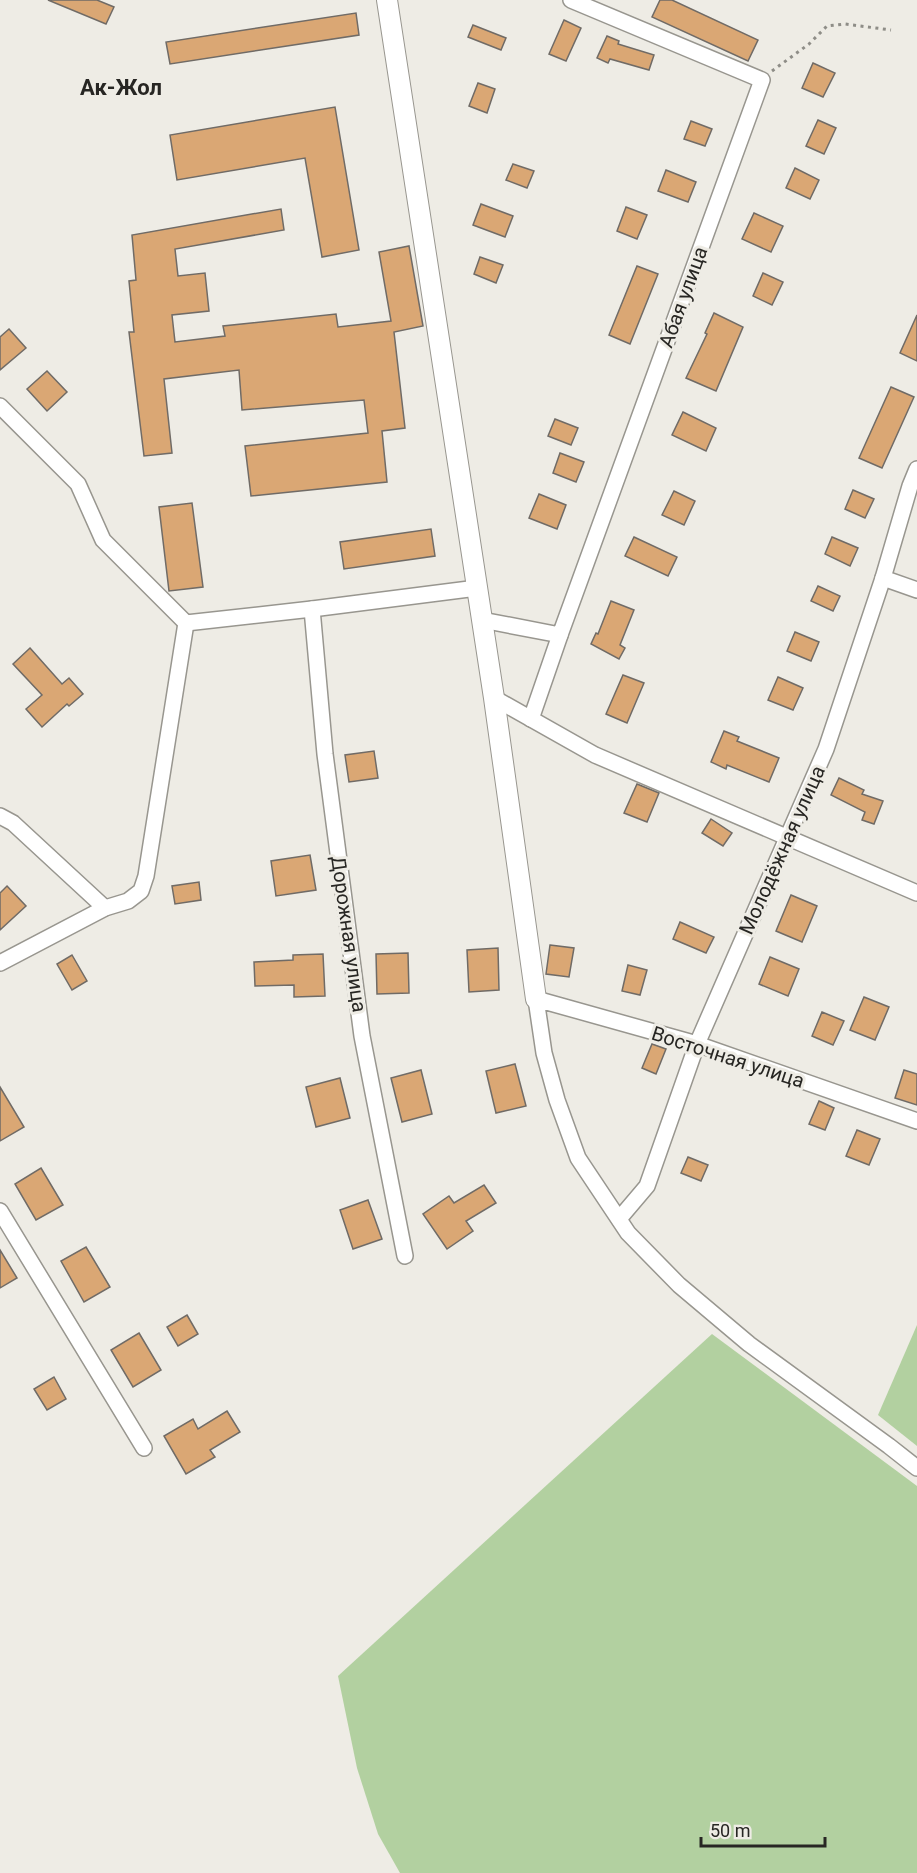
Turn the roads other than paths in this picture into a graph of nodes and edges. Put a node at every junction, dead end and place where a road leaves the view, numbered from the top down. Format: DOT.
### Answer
graph roads {
  1 [pos="387,0"];
  2 [pos="571,0"];
  3 [pos="0,406"];
  4 [pos="917,469"];
  5 [pos="883,578"];
  6 [pos="477,588"];
  7 [pos="917,590"];
  8 [pos="312,609"];
  9 [pos="482,620"];
  10 [pos="186,622"];
  11 [pos="560,635"];
  12 [pos="495,698"];
  13 [pos="531,719"];
  14 [pos="0,816"];
  15 [pos="788,837"];
  16 [pos="917,893"];
  17 [pos="105,908"];
  18 [pos="0,963"];
  19 [pos="536,999"];
  20 [pos="697,1044"];
  21 [pos="917,1121"];
  22 [pos="0,1211"];
  23 [pos="619,1219"];
  24 [pos="405,1256"];
  25 [pos="144,1448"];
  26 [pos="917,1468"];
  1 -- 6 [label="street"];
  2 -- 11 [label="street, Абая улица"];
  3 -- 10 [label="street"];
  4 -- 5 [label="street, Молодёжная улица"];
  5 -- 7 [label="street"];
  5 -- 15 [label="street, Молодёжная улица"];
  6 -- 8 [label="street"];
  6 -- 9 [label="street"];
  8 -- 10 [label="street"];
  8 -- 24 [label="street, Дорожная улица"];
  9 -- 11 [label="street"];
  9 -- 12 [label="street"];
  10 -- 17 [label="street"];
  11 -- 13 [label="street, Абая улица"];
  12 -- 13 [label="street"];
  12 -- 19 [label="street"];
  13 -- 15 [label="street"];
  14 -- 17 [label="street"];
  15 -- 16 [label="street"];
  15 -- 20 [label="street, Молодёжная улица"];
  17 -- 18 [label="street"];
  19 -- 20 [label="street, Восточная улица"];
  19 -- 23 [label="street"];
  20 -- 21 [label="street, Восточная улица"];
  20 -- 23 [label="street, Молодёжная улица"];
  22 -- 25 [label="street"];
  23 -- 26 [label="street"];
}
